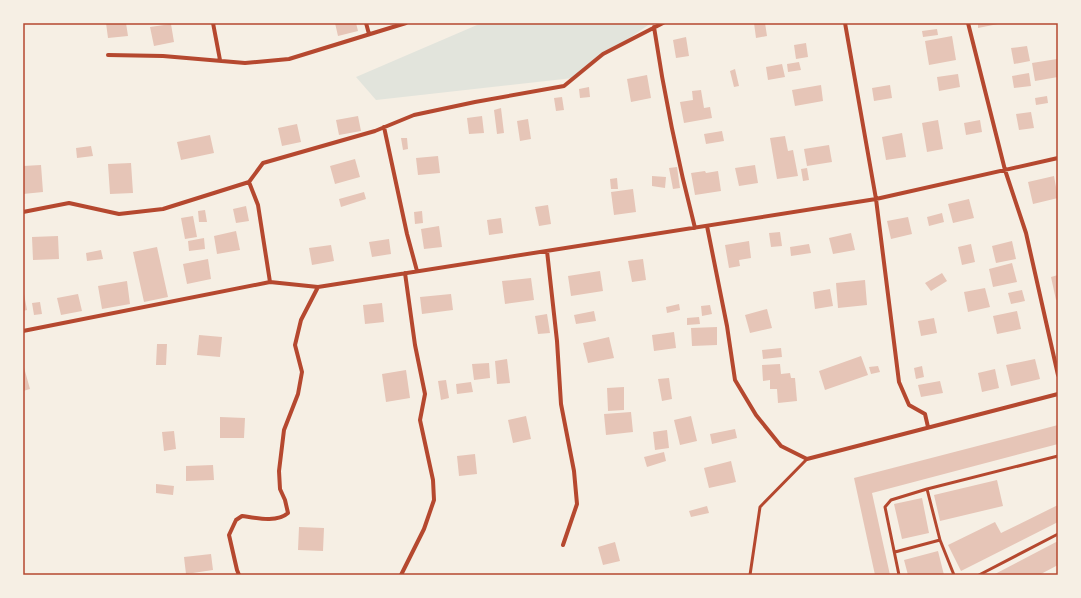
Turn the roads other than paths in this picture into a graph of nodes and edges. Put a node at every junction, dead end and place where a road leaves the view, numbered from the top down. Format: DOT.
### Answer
graph roads {
  1 [pos="213,23"];
  2 [pos="366,23"];
  3 [pos="406,23"];
  4 [pos="664,23"];
  5 [pos="846,23"];
  6 [pos="968,23"];
  7 [pos="654,27"];
  8 [pos="369,34"];
  9 [pos="108,55"];
  10 [pos="220,60"];
  11 [pos="384,127"];
  12 [pos="1058,158"];
  13 [pos="1005,170"];
  14 [pos="249,182"];
  15 [pos="876,199"];
  16 [pos="23,212"];
  17 [pos="708,226"];
  18 [pos="695,228"];
  19 [pos="547,251"];
  20 [pos="417,271"];
  21 [pos="405,273"];
  22 [pos="270,282"];
  23 [pos="318,287"];
  24 [pos="23,331"];
  25 [pos="1058,375"];
  26 [pos="1058,394"];
  27 [pos="928,427"];
  28 [pos="1058,456"];
  29 [pos="807,459"];
  30 [pos="927,489"];
  31 [pos="1058,534"];
  32 [pos="940,540"];
  33 [pos="563,545"];
  34 [pos="895,552"];
  35 [pos="239,575"];
  36 [pos="401,575"];
  37 [pos="750,575"];
  38 [pos="899,575"];
  39 [pos="954,575"];
  40 [pos="979,575"];
  1 -- 10 [label="street"];
  2 -- 8 [label="street"];
  3 -- 8 [label="street"];
  4 -- 7 [label="street"];
  5 -- 15 [label="street"];
  6 -- 13 [label="street"];
  7 -- 11 [label="street"];
  7 -- 18 [label="street"];
  8 -- 10 [label="street"];
  9 -- 10 [label="street"];
  11 -- 14 [label="street"];
  11 -- 20 [label="street"];
  12 -- 13 [label="street"];
  13 -- 15 [label="street"];
  13 -- 25 [label="street"];
  14 -- 16 [label="street"];
  14 -- 22 [label="street"];
  15 -- 17 [label="street"];
  15 -- 27 [label="street"];
  17 -- 18 [label="street"];
  17 -- 29 [label="street"];
  18 -- 19 [label="street"];
  19 -- 20 [label="street"];
  19 -- 33 [label="street"];
  20 -- 21 [label="street"];
  21 -- 23 [label="street"];
  21 -- 36 [label="street"];
  22 -- 23 [label="street"];
  22 -- 24 [label="street"];
  23 -- 35 [label="street"];
  26 -- 27 [label="street"];
  27 -- 29 [label="street"];
  28 -- 30 [label="lane"];
  29 -- 37 [label="lane"];
  30 -- 32 [label="lane"];
  30 -- 34 [label="lane"];
  31 -- 40 [label="lane"];
  32 -- 34 [label="lane"];
  32 -- 39 [label="lane"];
  34 -- 38 [label="lane"];
}
